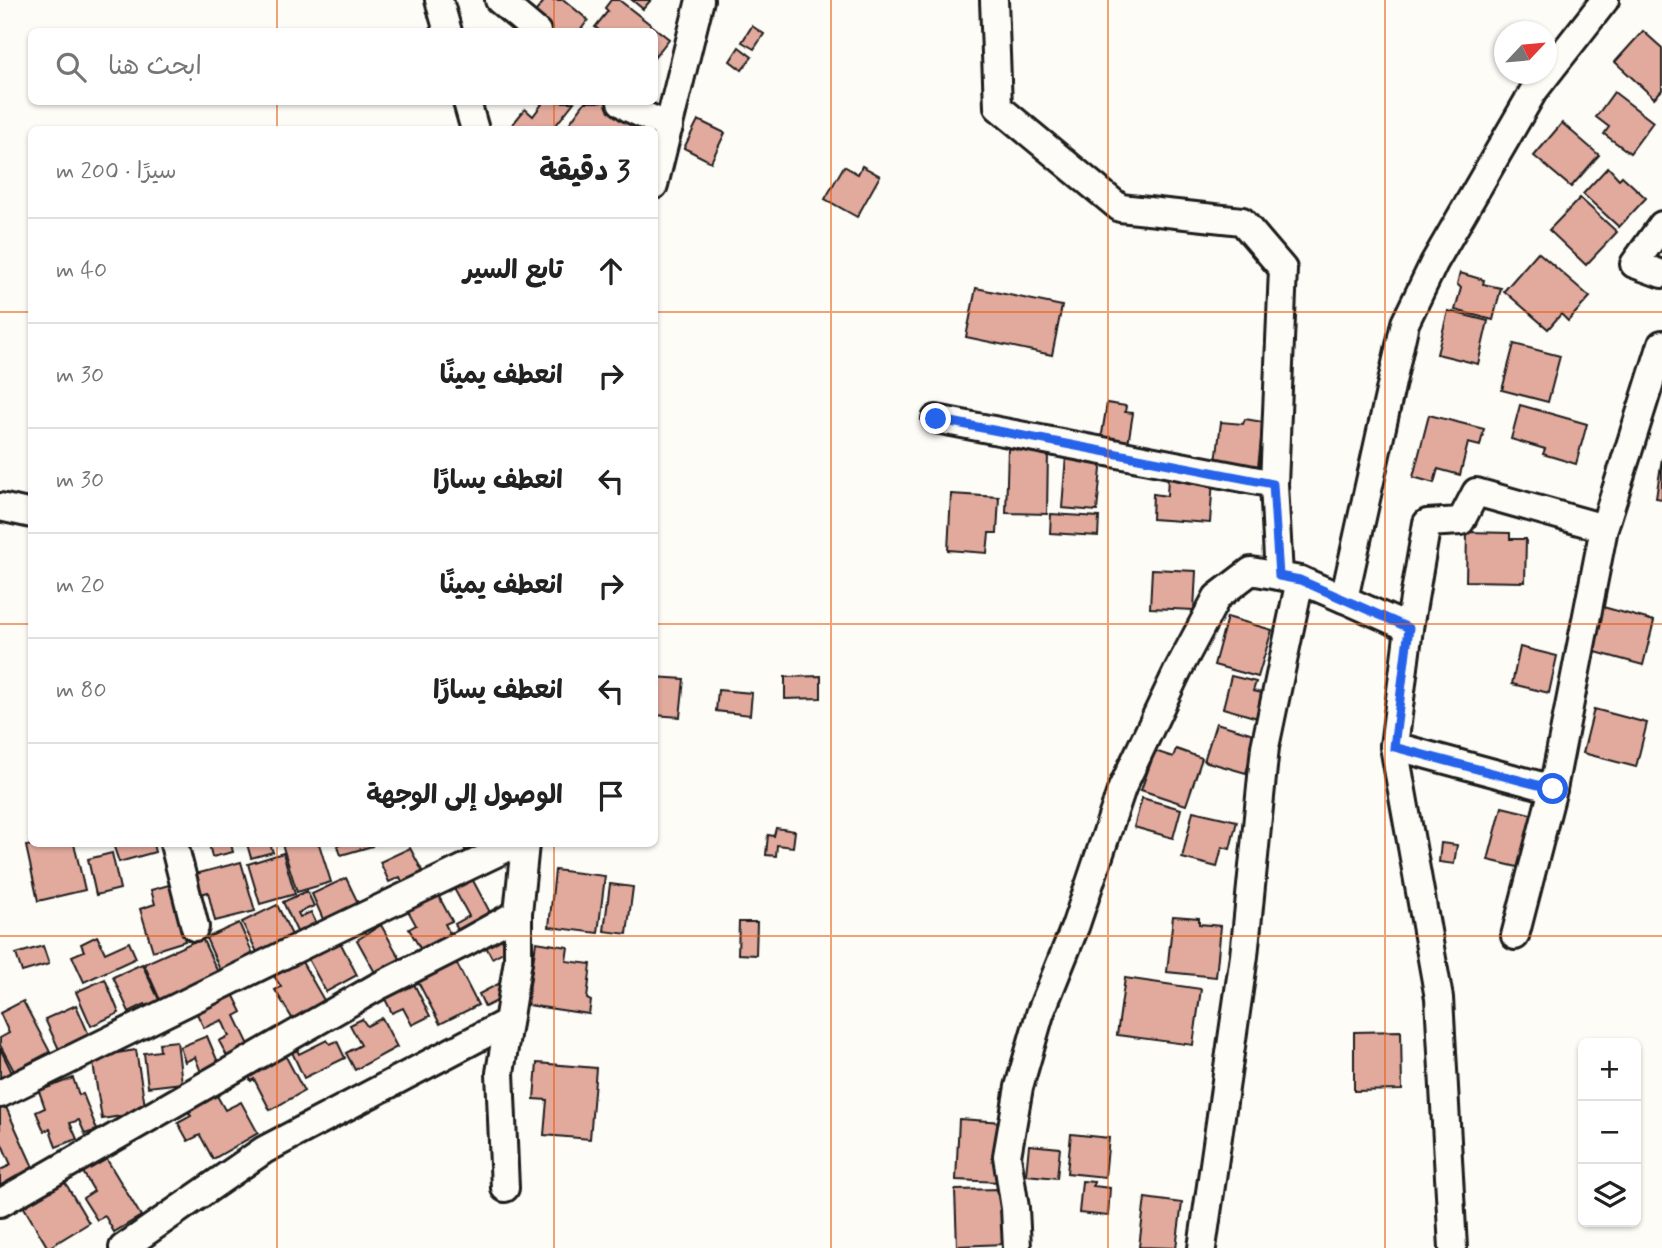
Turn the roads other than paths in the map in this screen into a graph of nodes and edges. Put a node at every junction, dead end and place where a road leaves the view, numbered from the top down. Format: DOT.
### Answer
graph roads {
  1 [pos="439,0"];
  2 [pos="499,0"];
  3 [pos="700,0"];
  4 [pos="994,0"];
  5 [pos="1605,0"];
  6 [pos="447,28"];
  7 [pos="532,28"];
  8 [pos="468,105"];
  9 [pos="625,105"];
  10 [pos="474,126"];
  11 [pos="669,127"];
  12 [pos="658,170"];
  13 [pos="1662,225"];
  14 [pos="1662,274"];
  15 [pos="1662,344"];
  16 [pos="936,419"];
  17 [pos="1273,484"];
  18 [pos="0,507"];
  19 [pos="28,513"];
  20 [pos="1604,528"];
  21 [pos="1289,578"];
  22 [pos="1344,599"];
  23 [pos="1409,628"];
  24 [pos="1394,747"];
  25 [pos="1553,789"];
  26 [pos="175,847"];
  27 [pos="509,847"];
  28 [pos="525,847"];
  29 [pos="518,913"];
  30 [pos="195,927"];
  31 [pos="1515,936"];
  32 [pos="508,1022"];
  33 [pos="0,1094"];
  34 [pos="505,1188"];
  35 [pos="0,1203"];
  36 [pos="123,1248"];
  37 [pos="1017,1248"];
  38 [pos="1202,1248"];
  39 [pos="1453,1248"];
  1 -- 6 [label="street"];
  2 -- 7 [label="street"];
  3 -- 11 [label="street"];
  4 -- 17 [label="street"];
  5 -- 22 [label="street"];
  8 -- 10 [label="street"];
  9 -- 11 [label="street"];
  11 -- 12 [label="street"];
  13 -- 14 [label="street"];
  15 -- 20 [label="street"];
  16 -- 17 [label="street"];
  17 -- 21 [label="street"];
  18 -- 19 [label="street"];
  20 -- 23 [label="street"];
  20 -- 25 [label="street"];
  21 -- 22 [label="street"];
  21 -- 37 [label="street"];
  21 -- 38 [label="street"];
  22 -- 23 [label="street"];
  23 -- 24 [label="street"];
  24 -- 25 [label="street"];
  24 -- 39 [label="street"];
  25 -- 31 [label="street"];
  26 -- 30 [label="street"];
  27 -- 33 [label="street"];
  28 -- 29 [label="street"];
  29 -- 32 [label="street"];
  29 -- 35 [label="street"];
  32 -- 34 [label="street"];
  32 -- 36 [label="street"];
}
